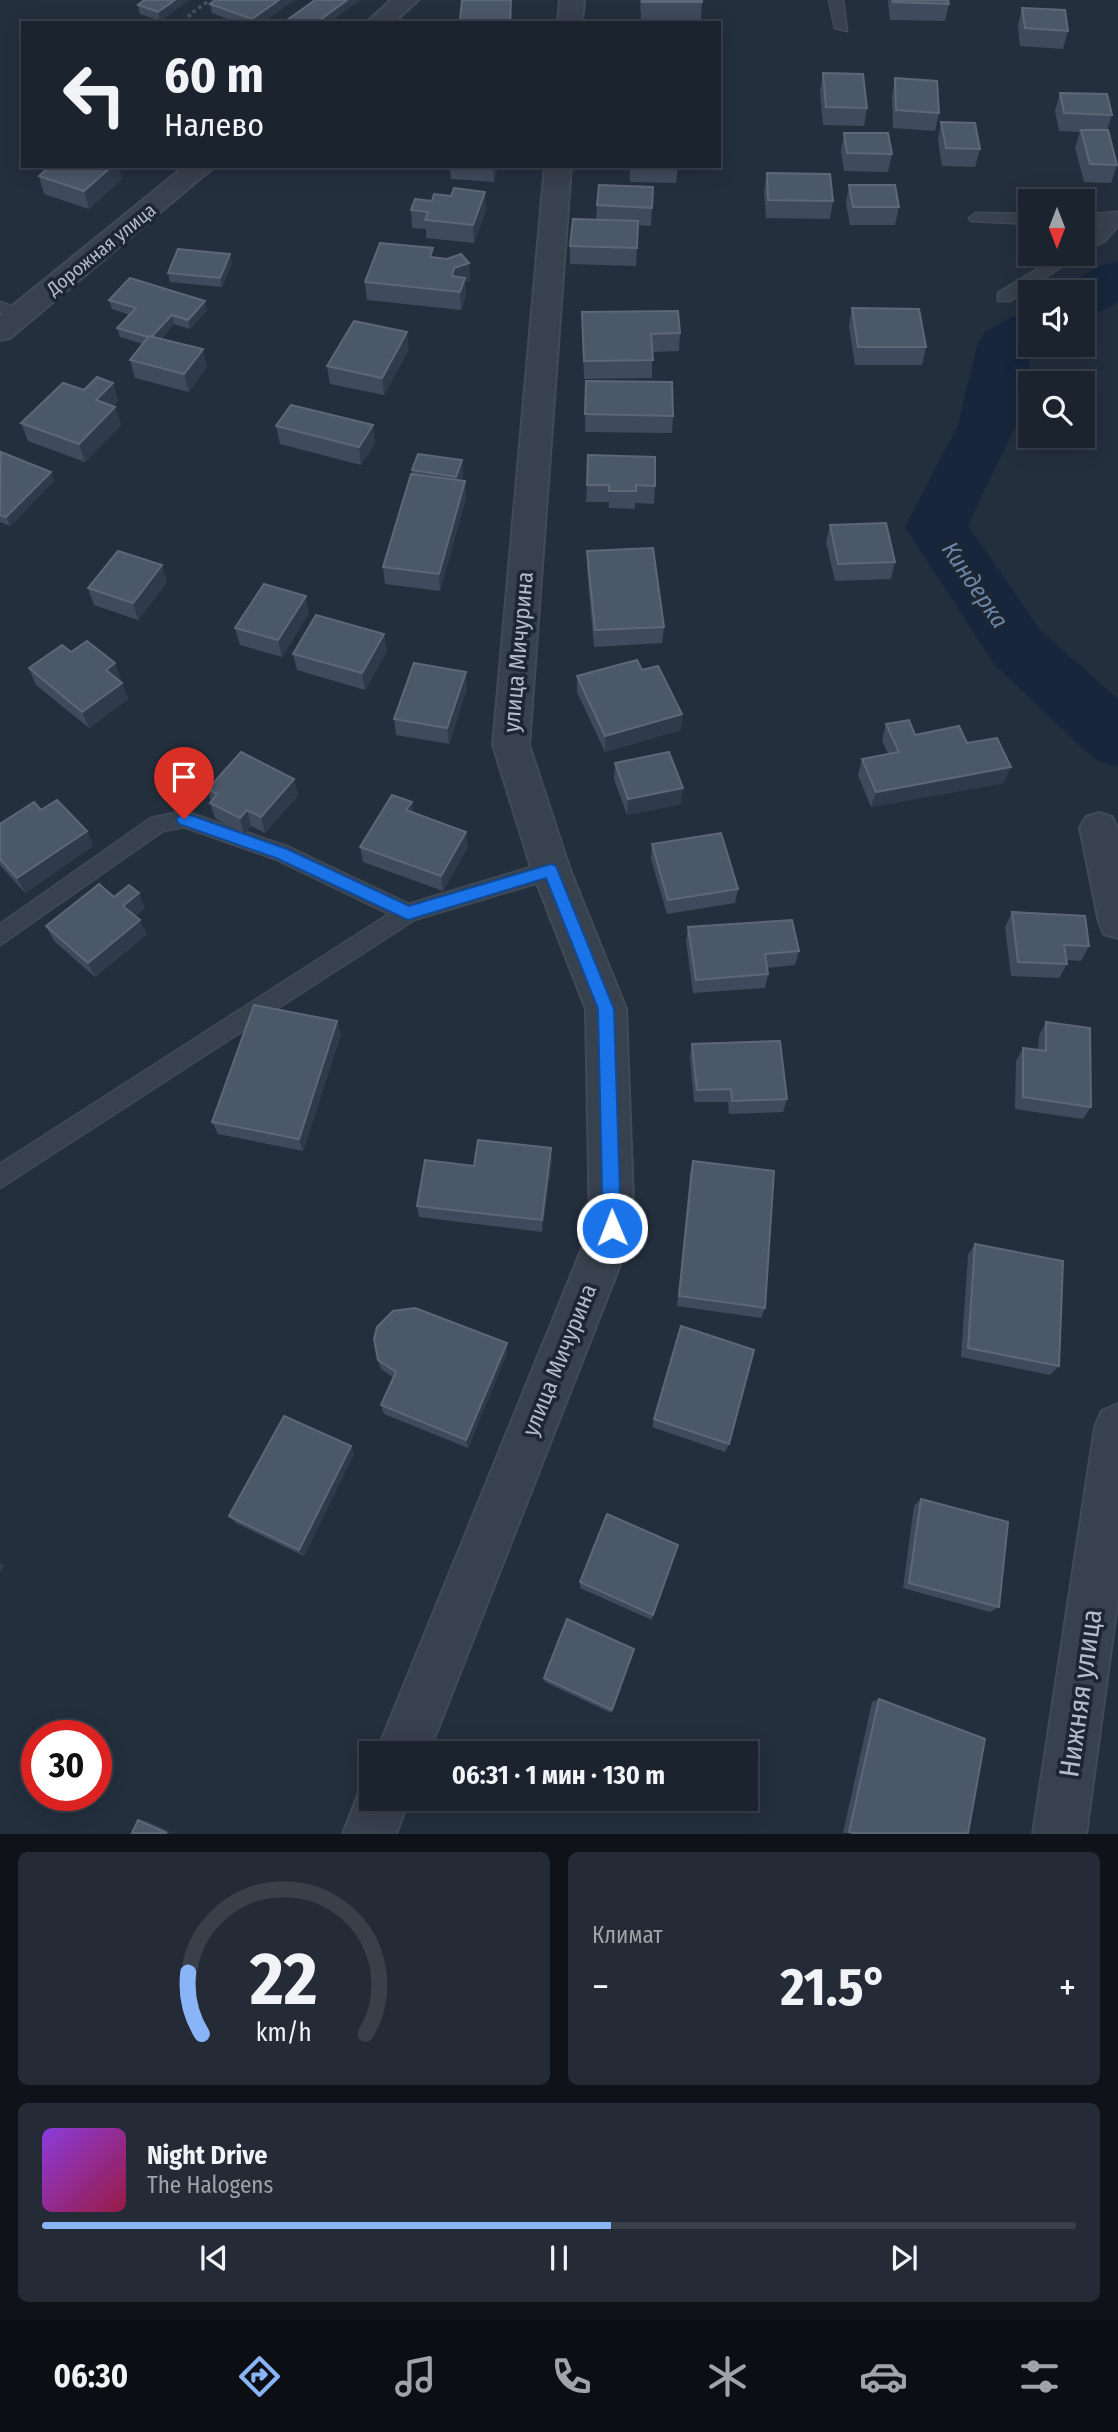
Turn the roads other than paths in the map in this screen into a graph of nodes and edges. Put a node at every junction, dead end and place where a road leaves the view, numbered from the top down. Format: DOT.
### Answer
graph roads {
  1 [pos="406,0"];
  2 [pos="572,0"];
  3 [pos="836,0"];
  4 [pos="380,21"];
  5 [pos="570,21"];
  6 [pos="842,28"];
  7 [pos="199,168"];
  8 [pos="558,168"];
  9 [pos="976,218"];
  10 [pos="1116,218"];
  11 [pos="1018,219"];
  12 [pos="1096,219"];
  13 [pos="1096,240"];
  14 [pos="1053,266"];
  15 [pos="1004,298"];
  16 [pos="7,318"];
  17 [pos="1099,828"];
  18 [pos="551,870"];
  19 [pos="408,913"];
  20 [pos="1118,922"];
  21 [pos="0,936"];
  22 [pos="0,1177"];
  23 [pos="1118,1427"];
  24 [pos="407,1741"];
  25 [pos="378,1811"];
  26 [pos="369,1833"];
  27 [pos="1059,1833"];
  1 -- 4 [label="street"];
  2 -- 5 [label="street"];
  3 -- 6 [label="lane"];
  7 -- 16 [label="street, Дорожная улица"];
  8 -- 18 [label="street, улица Мичурина"];
  9 -- 11 [label="lane"];
  10 -- 12 [label="lane"];
  10 -- 13 [label="lane"];
  14 -- 15 [label="lane"];
  17 -- 20 [label="street"];
  18 -- 19 [label="lane"];
  18 -- 24 [label="street, улица Мичурина"];
  19 -- 21 [label="lane"];
  19 -- 22 [label="lane"];
  23 -- 27 [label="street, Нижняя улица"];
  25 -- 26 [label="street"];
}
